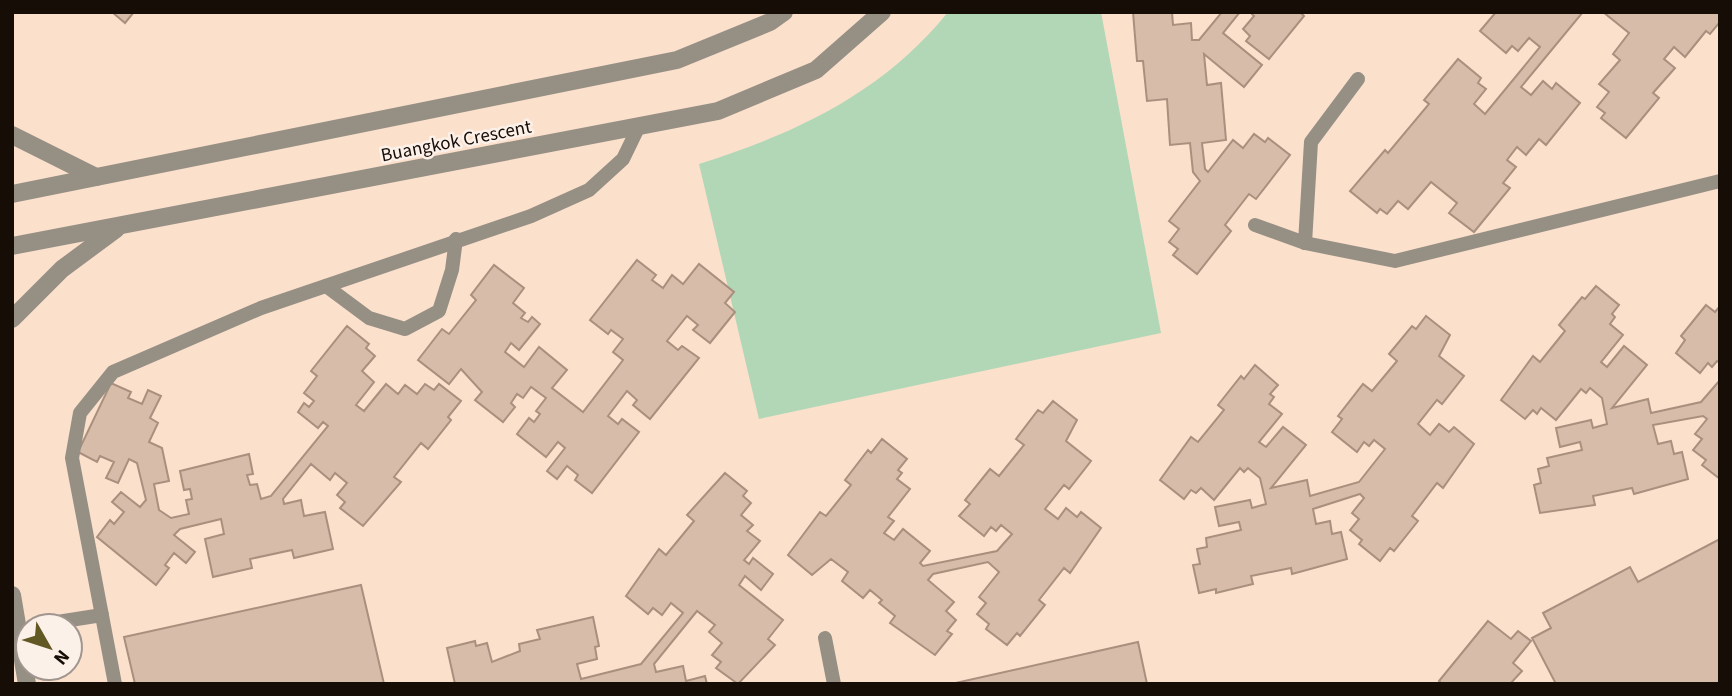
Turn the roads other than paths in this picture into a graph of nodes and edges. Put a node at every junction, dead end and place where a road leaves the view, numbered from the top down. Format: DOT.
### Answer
graph roads {
  1 [pos="784,12"];
  2 [pos="882,12"];
  3 [pos="1358,79"];
  4 [pos="639,126"];
  5 [pos="12,135"];
  6 [pos="96,177"];
  7 [pos="1720,181"];
  8 [pos="12,194"];
  9 [pos="122,225"];
  10 [pos="1255,225"];
  11 [pos="456,239"];
  12 [pos="1305,243"];
  13 [pos="12,246"];
  14 [pos="326,286"];
  15 [pos="12,319"];
  16 [pos="12,595"];
  17 [pos="19,612"];
  18 [pos="102,615"];
  19 [pos="84,618"];
  20 [pos="825,638"];
  21 [pos="115,684"];
  22 [pos="834,684"];
  1 -- 6 [label="street, Buangkok Crescent"];
  2 -- 4 [label="street, Buangkok Crescent"];
  3 -- 12 [label="lane"];
  4 -- 9 [label="street, Buangkok Crescent"];
  4 -- 11 [label="lane"];
  5 -- 6 [label="street"];
  6 -- 8 [label="street, Buangkok Crescent"];
  7 -- 12 [label="lane"];
  9 -- 13 [label="street, Buangkok Crescent"];
  9 -- 15 [label="street"];
  10 -- 12 [label="lane"];
  11 -- 14 [label="lane"];
  11 -- 14 [label="lane"];
  14 -- 18 [label="lane"];
  16 -- 17 [label="street"];
  18 -- 19 [label="lane"];
  18 -- 21 [label="lane"];
  20 -- 22 [label="lane"];
}
